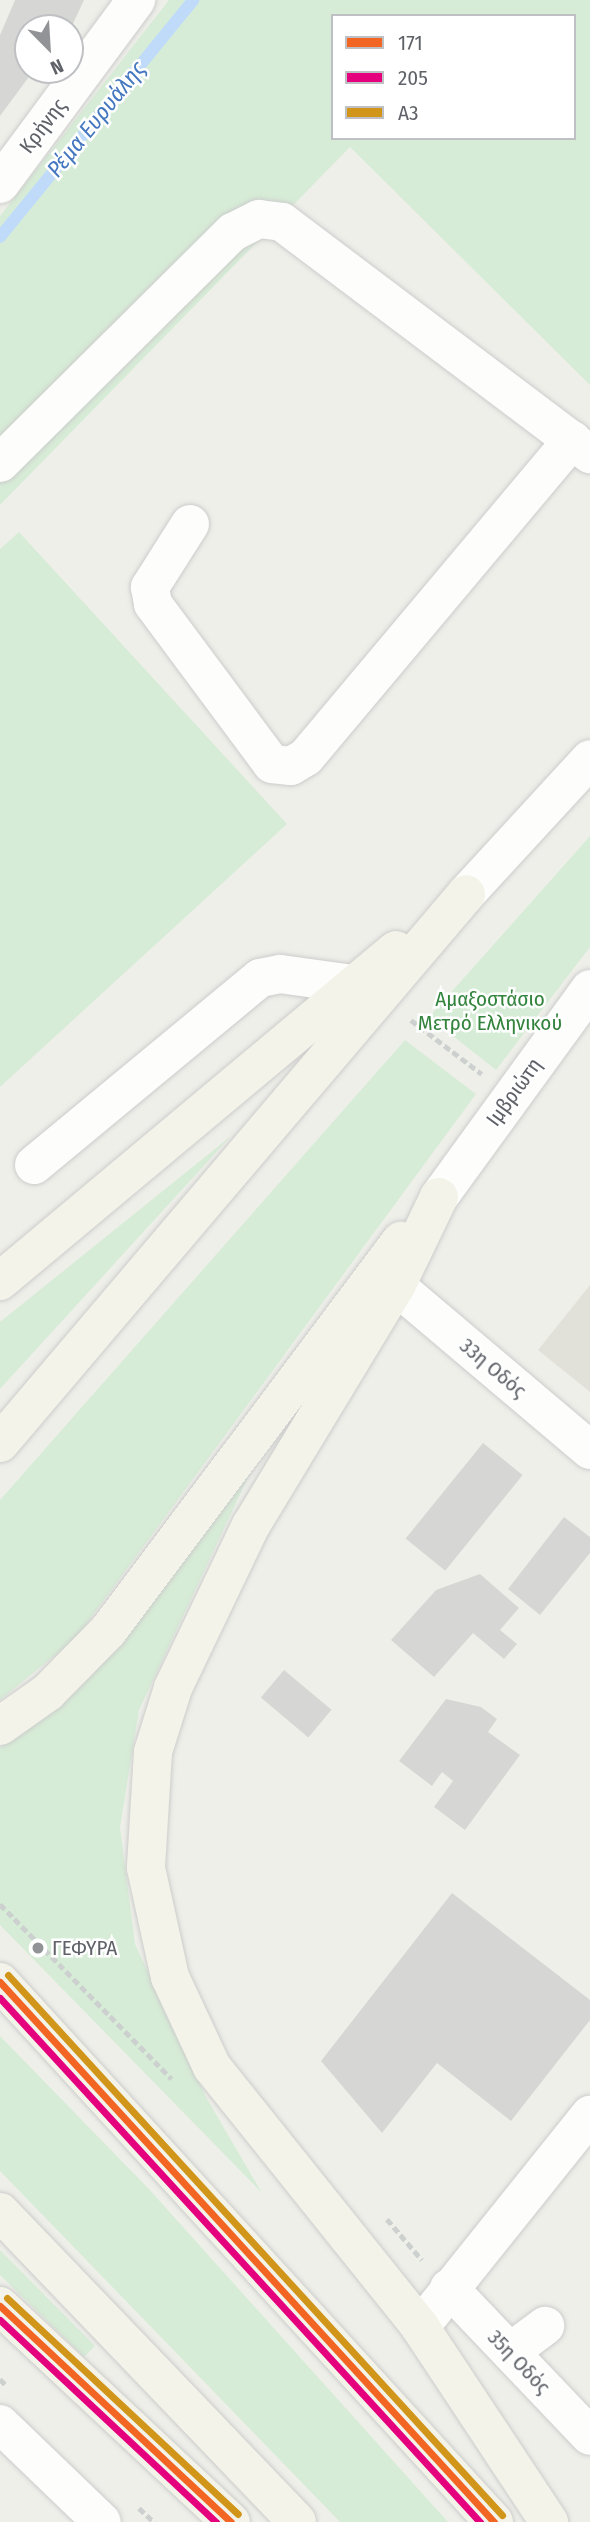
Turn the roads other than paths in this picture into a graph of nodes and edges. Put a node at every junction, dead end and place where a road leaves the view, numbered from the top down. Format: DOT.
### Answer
graph roads {
  1 [pos="136,0"];
  2 [pos="0,184"];
  3 [pos="581,447"];
  4 [pos="0,463"];
  5 [pos="190,524"];
  6 [pos="590,759"];
  7 [pos="466,894"];
  8 [pos="590,989"];
  9 [pos="364,991"];
  10 [pos="34,1165"];
  11 [pos="439,1197"];
  12 [pos="0,1281"];
  13 [pos="396,1286"];
  14 [pos="0,1443"];
  15 [pos="590,1451"];
  16 [pos="0,1726"];
  17 [pos="0,1982"];
  18 [pos="590,2115"];
  19 [pos="0,2212"];
  20 [pos="449,2288"];
  21 [pos="0,2306"];
  22 [pos="545,2326"];
  23 [pos="420,2327"];
  24 [pos="510,2351"];
  25 [pos="584,2419"];
  26 [pos="0,2424"];
  27 [pos="102,2522"];
  28 [pos="231,2522"];
  29 [pos="298,2522"];
  30 [pos="494,2522"];
  31 [pos="548,2522"];
  1 -- 2 [label="street, Κρήνης"];
  3 -- 4 [label="street"];
  3 -- 5 [label="street"];
  6 -- 7 [label="street"];
  7 -- 9 [label="main road"];
  8 -- 11 [label="street, Ιμβριώτη"];
  9 -- 10 [label="street"];
  9 -- 12 [label="main road"];
  9 -- 14 [label="main road"];
  11 -- 13 [label="main road"];
  11 -- 16 [label="main road"];
  13 -- 15 [label="street, 33η Οδός"];
  13 -- 23 [label="main road"];
  17 -- 30 [label="main road"];
  18 -- 20 [label="street"];
  19 -- 29 [label="main road"];
  20 -- 23 [label="street"];
  20 -- 24 [label="street, 35η Οδός"];
  21 -- 28 [label="main road"];
  22 -- 24 [label="street"];
  23 -- 31 [label="main road"];
  24 -- 25 [label="street, 35η Οδός"];
  26 -- 27 [label="street"];
}
